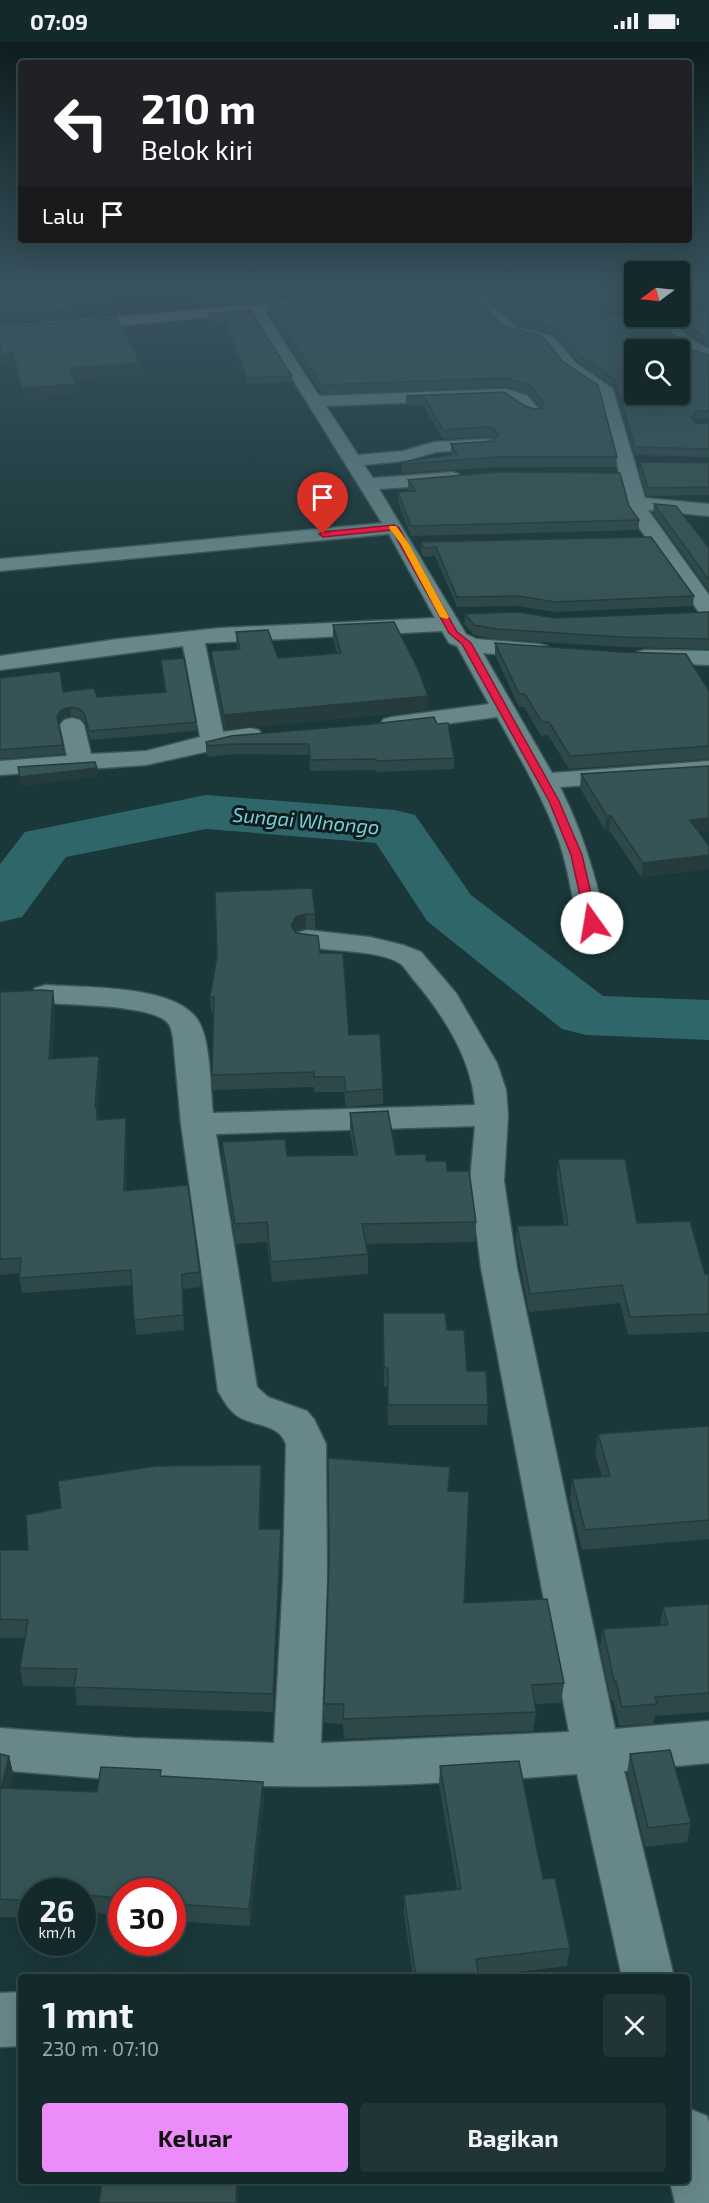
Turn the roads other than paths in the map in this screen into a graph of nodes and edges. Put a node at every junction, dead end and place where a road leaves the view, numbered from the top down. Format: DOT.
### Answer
graph roads {
  1 [pos="305,387"];
  2 [pos="603,387"];
  3 [pos="314,401"];
  4 [pos="533,411"];
  5 [pos="486,444"];
  6 [pos="353,461"];
  7 [pos="648,463"];
  8 [pos="628,469"];
  9 [pos="607,475"];
  10 [pos="474,476"];
  11 [pos="368,484"];
  12 [pos="636,503"];
  13 [pos="709,510"];
  14 [pos="407,538"];
  15 [pos="633,538"];
  16 [pos="655,538"];
  17 [pos="0,565"];
  18 [pos="709,612"];
  19 [pos="686,615"];
  20 [pos="452,618"];
  21 [pos="194,638"];
  22 [pos="466,643"];
  23 [pos="564,653"];
  24 [pos="620,656"];
  25 [pos="709,657"];
  26 [pos="0,663"];
  27 [pos="503,709"];
  28 [pos="72,725"];
  29 [pos="372,726"];
  30 [pos="270,734"];
  31 [pos="213,741"];
  32 [pos="81,763"];
  33 [pos="0,768"];
  34 [pos="709,769"];
  35 [pos="543,781"];
  36 [pos="592,923"];
  37 [pos="307,939"];
  38 [pos="46,994"];
  39 [pos="492,1115"];
  40 [pos="198,1124"];
  41 [pos="709,1742"];
  42 [pos="0,1749"];
  43 [pos="596,1753"];
  44 [pos="297,1765"];
  45 [pos="647,1974"];
  46 [pos="18,2019"];
  47 [pos="0,2020"];
  48 [pos="690,2148"];
  49 [pos="704,2203"];
  1 -- 3 [label="street"];
  2 -- 8 [label="street"];
  3 -- 4 [label="street"];
  3 -- 6 [label="street"];
  5 -- 6 [label="street"];
  6 -- 11 [label="street"];
  7 -- 8 [label="street"];
  8 -- 9 [label="street"];
  8 -- 12 [label="street"];
  10 -- 11 [label="street"];
  11 -- 14 [label="street"];
  12 -- 13 [label="street"];
  12 -- 16 [label="street"];
  14 -- 17 [label="street"];
  14 -- 20 [label="street"];
  15 -- 16 [label="street"];
  16 -- 18 [label="street"];
  18 -- 19 [label="street"];
  20 -- 21 [label="street"];
  20 -- 22 [label="street"];
  21 -- 26 [label="street"];
  21 -- 31 [label="street"];
  22 -- 23 [label="street"];
  22 -- 27 [label="street"];
  24 -- 25 [label="street"];
  27 -- 29 [label="street"];
  27 -- 35 [label="street"];
  28 -- 32 [label="street"];
  30 -- 31 [label="street"];
  31 -- 32 [label="street"];
  32 -- 33 [label="street"];
  34 -- 35 [label="street"];
  35 -- 36 [label="street"];
  37 -- 39 [label="street"];
  38 -- 40 [label="street"];
  39 -- 40 [label="street"];
  39 -- 43 [label="street"];
  40 -- 44 [label="street"];
  41 -- 43 [label="street"];
  42 -- 44 [label="street"];
  43 -- 44 [label="street"];
  43 -- 45 [label="street"];
  46 -- 47 [label="street"];
  48 -- 49 [label="street"];
}
